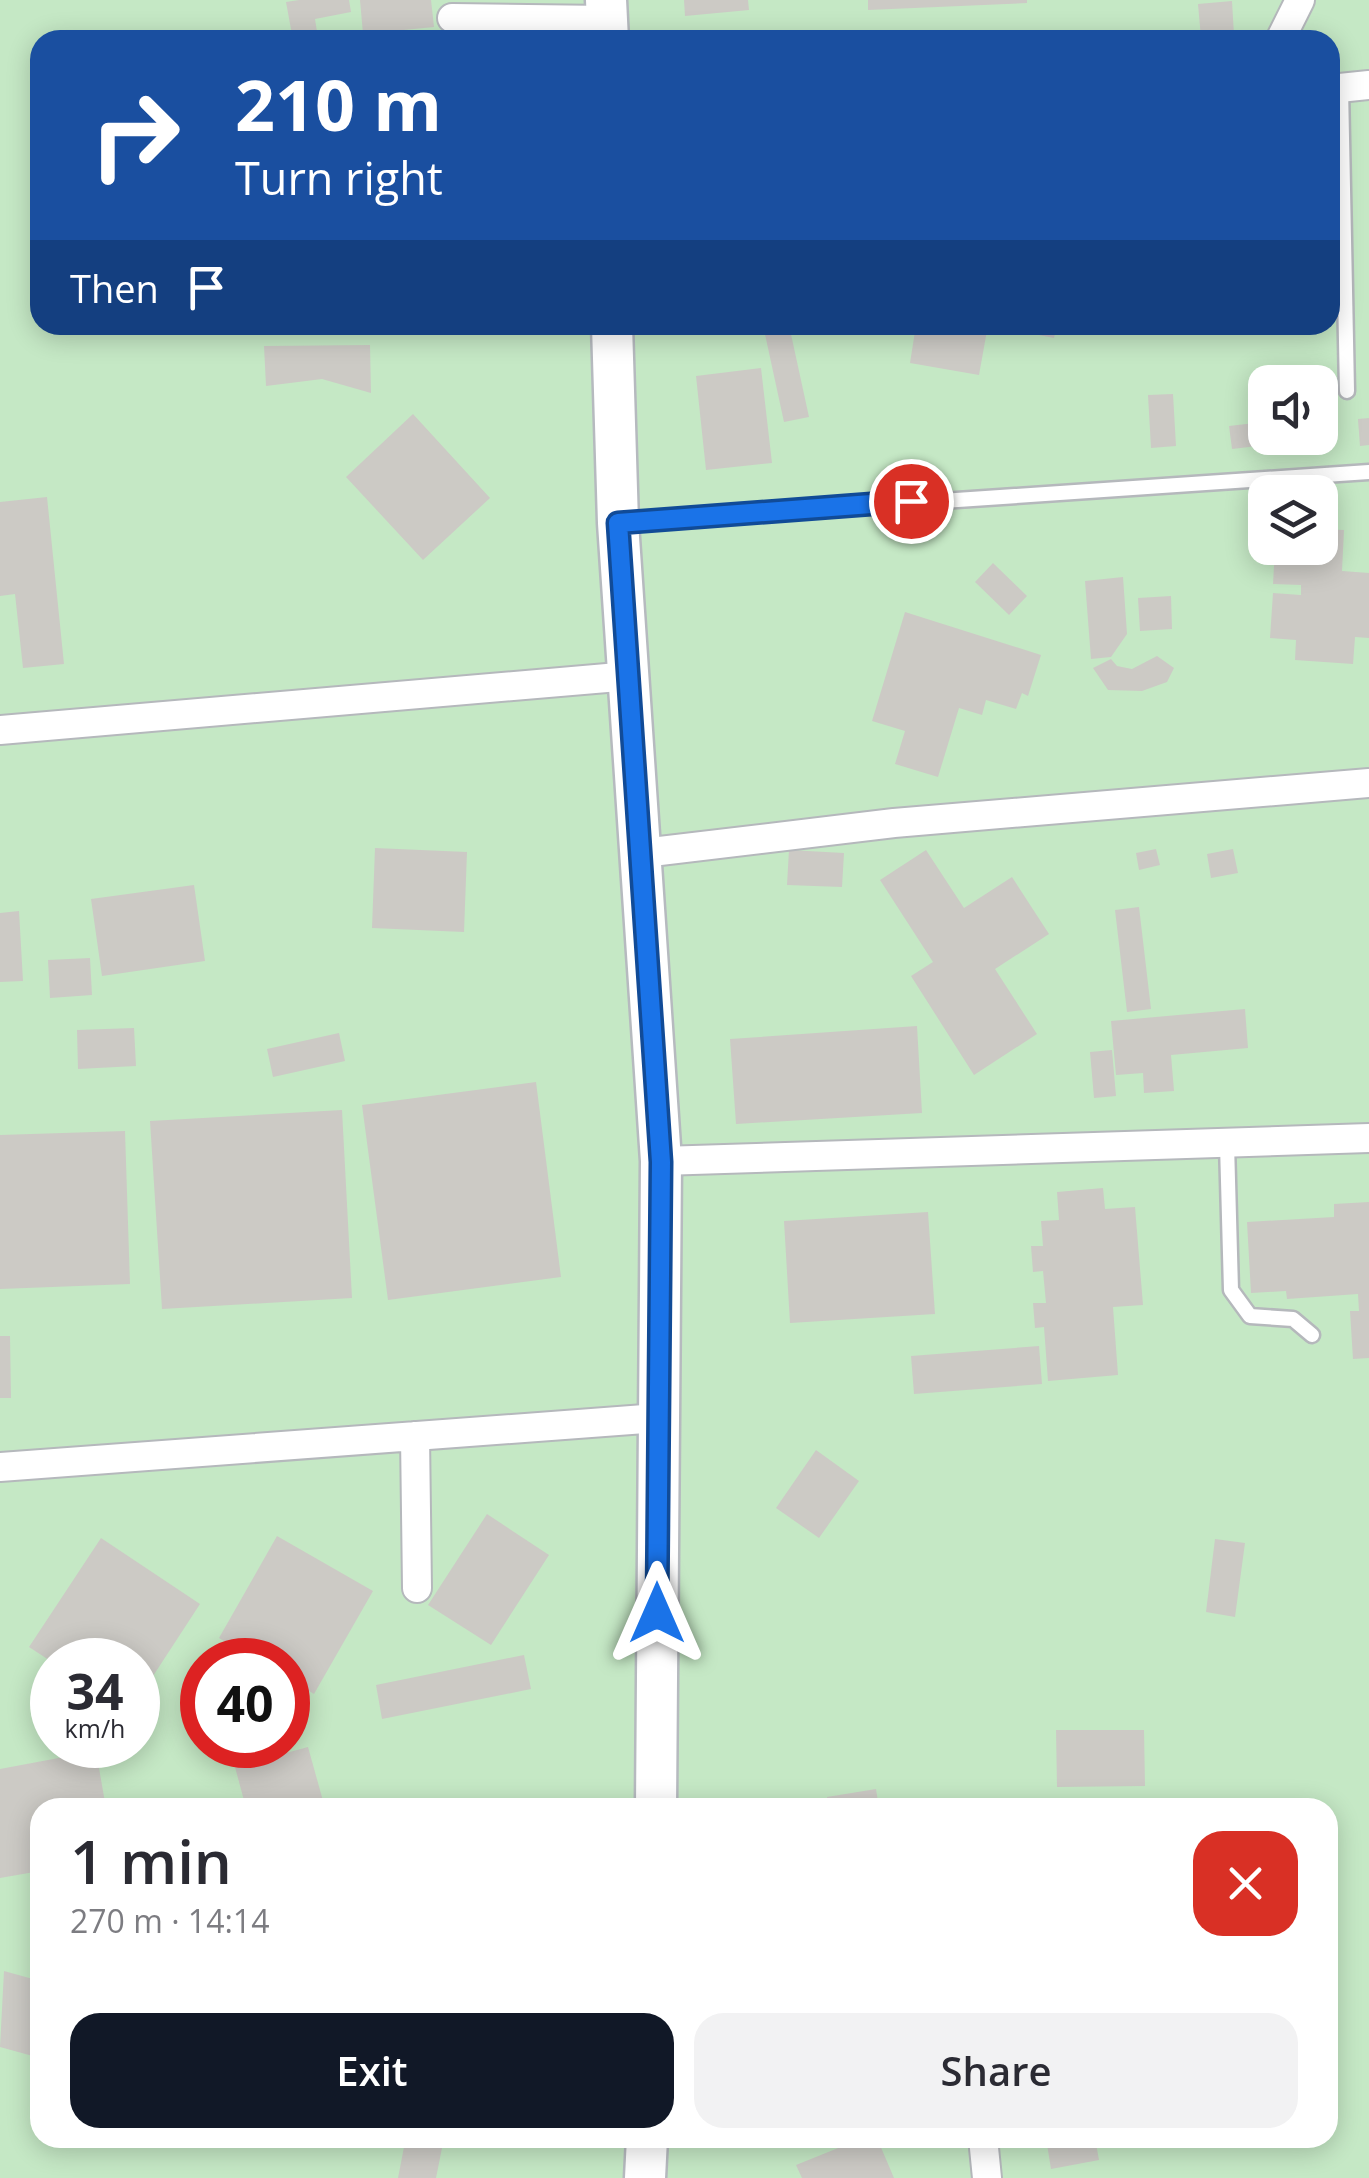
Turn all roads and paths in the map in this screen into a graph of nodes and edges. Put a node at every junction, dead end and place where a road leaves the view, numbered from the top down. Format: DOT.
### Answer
graph roads {
  1 [pos="1300,0"];
  2 [pos="452,18"];
  3 [pos="608,20"];
  4 [pos="1285,30"];
  5 [pos="1369,86"];
  6 [pos="1340,89"];
  7 [pos="1340,214"];
  8 [pos="612,335"];
  9 [pos="1347,390"];
  10 [pos="1369,472"];
  11 [pos="618,523"];
  12 [pos="630,676"];
  13 [pos="0,730"];
  14 [pos="1369,783"];
  15 [pos="643,853"];
  16 [pos="1369,1138"];
  17 [pos="1226,1144"];
  18 [pos="661,1162"];
  19 [pos="1312,1335"];
  20 [pos="658,1418"];
  21 [pos="415,1436"];
  22 [pos="0,1467"];
  23 [pos="417,1588"];
  24 [pos="656,1798"];
  25 [pos="646,2148"];
  26 [pos="984,2148"];
  27 [pos="645,2178"];
  28 [pos="986,2178"];
  1 -- 4 [label="street"];
  2 -- 3 [label="street"];
  5 -- 6 [label="street"];
  7 -- 9 [label="lane"];
  8 -- 11 [label="street"];
  10 -- 11 [label="lane"];
  11 -- 12 [label="street"];
  12 -- 13 [label="street"];
  12 -- 15 [label="street"];
  14 -- 15 [label="street"];
  15 -- 18 [label="street"];
  16 -- 17 [label="street"];
  17 -- 18 [label="street"];
  17 -- 19 [label="lane"];
  18 -- 20 [label="street"];
  20 -- 21 [label="street"];
  20 -- 24 [label="street"];
  21 -- 22 [label="street"];
  21 -- 23 [label="street"];
  25 -- 27 [label="street"];
  26 -- 28 [label="street"];
}
